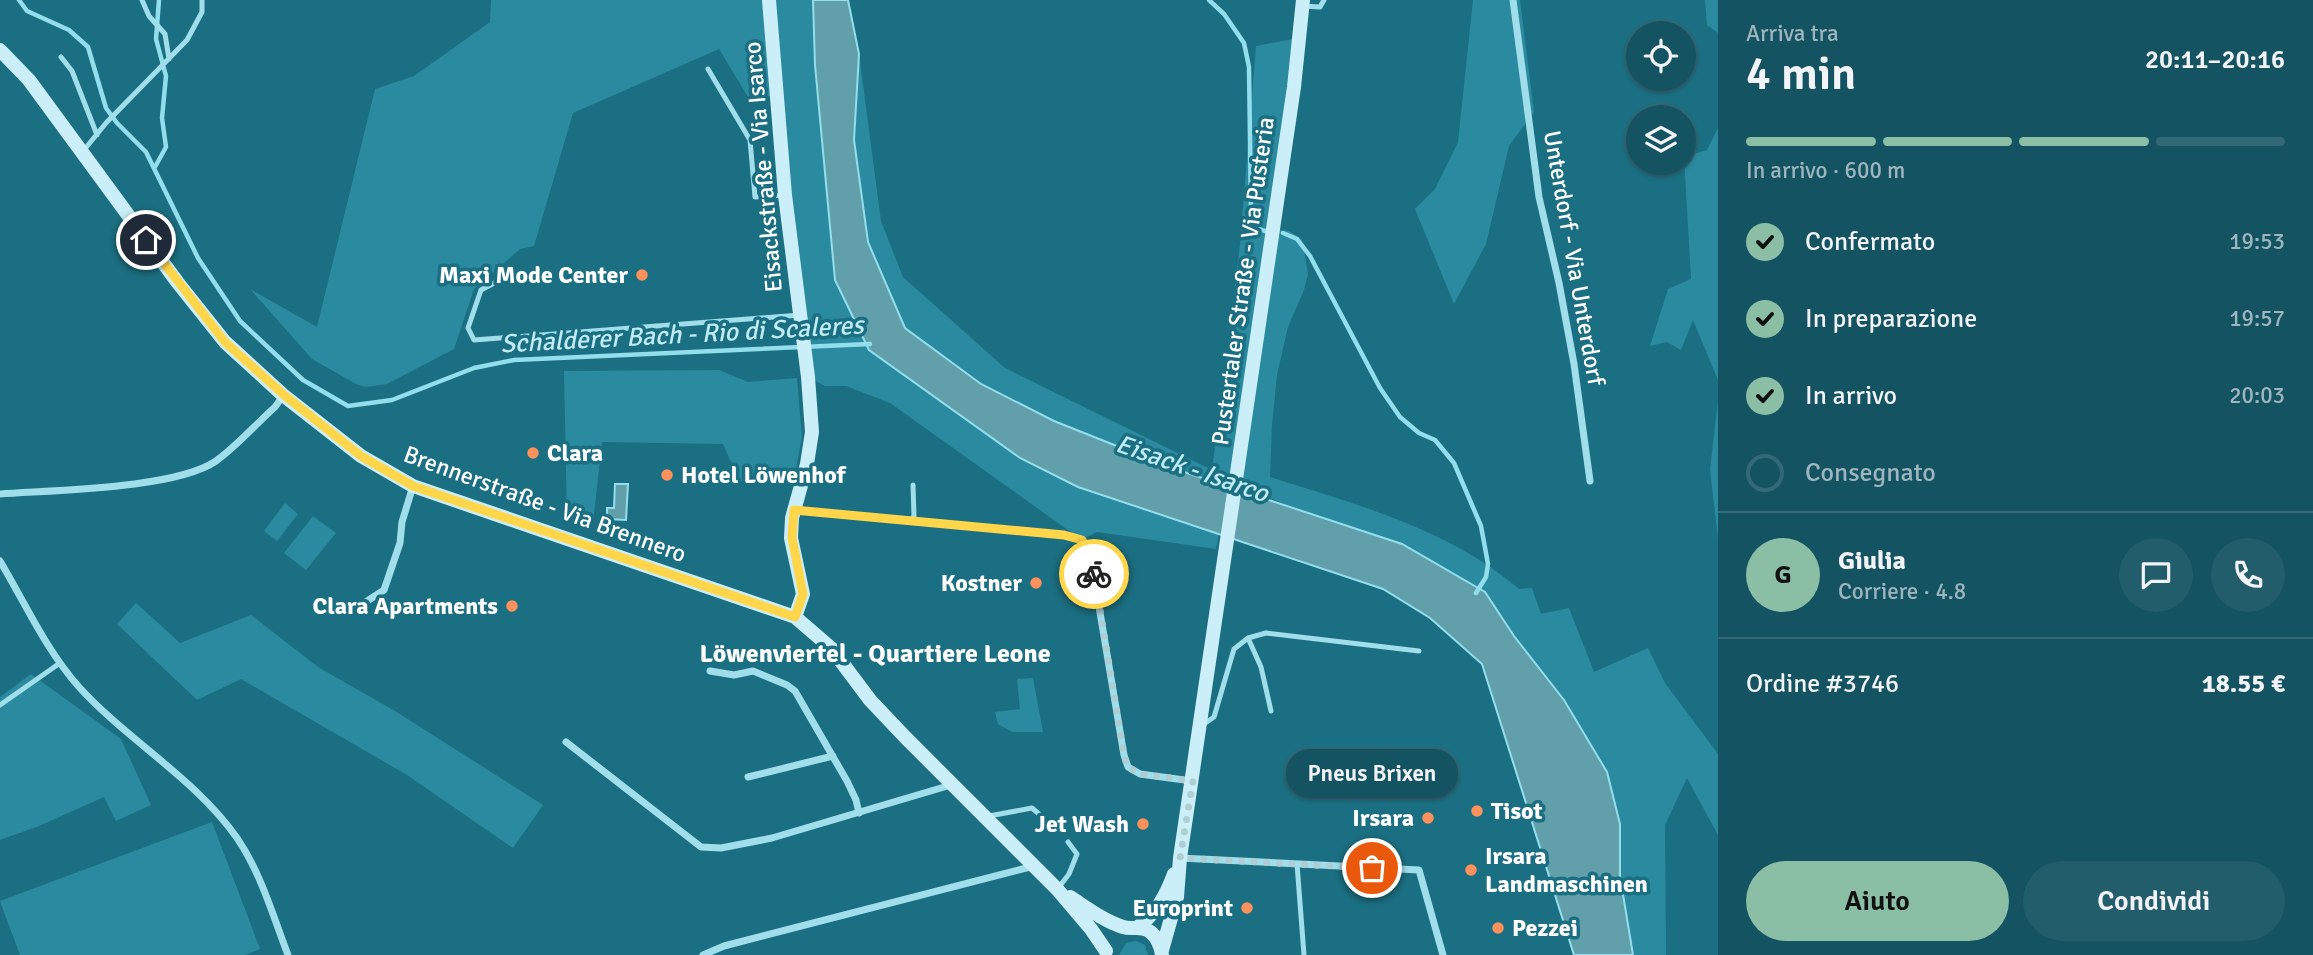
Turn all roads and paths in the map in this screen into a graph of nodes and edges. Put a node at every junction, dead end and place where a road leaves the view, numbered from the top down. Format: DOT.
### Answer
graph roads {
  1 [pos="142,0"];
  2 [pos="202,0"];
  3 [pos="769,0"];
  4 [pos="1324,0"];
  5 [pos="1513,0"];
  6 [pos="1303,3"];
  7 [pos="0,50"];
  8 [pos="61,57"];
  9 [pos="168,61"];
  10 [pos="708,69"];
  11 [pos="97,135"];
  12 [pos="82,153"];
  13 [pos="785,194"];
  14 [pos="529,277"];
  15 [pos="800,320"];
  16 [pos="284,395"];
  17 [pos="1590,481"];
  18 [pos="913,485"];
  19 [pos="413,486"];
  20 [pos="0,494"];
  21 [pos="794,510"];
  22 [pos="910,521"];
  23 [pos="0,561"];
  24 [pos="355,609"];
  25 [pos="795,617"];
  26 [pos="1248,638"];
  27 [pos="1419,651"];
  28 [pos="60,663"];
  29 [pos="710,671"];
  30 [pos="0,705"];
  31 [pos="1271,712"];
  32 [pos="1201,726"];
  33 [pos="566,741"];
  34 [pos="833,756"];
  35 [pos="748,777"];
  36 [pos="1193,781"];
  37 [pos="952,785"];
  38 [pos="859,813"];
  39 [pos="1039,814"];
  40 [pos="986,817"];
  41 [pos="1068,842"];
  42 [pos="1180,858"];
  43 [pos="1297,864"];
  44 [pos="1034,866"];
  45 [pos="1057,889"];
  46 [pos="1132,928"];
  47 [pos="1105,953"];
  48 [pos="1162,953"];
  49 [pos="288,955"];
  50 [pos="703,955"];
  51 [pos="1304,955"];
  52 [pos="1443,955"];
  1 -- 9 [label="lane"];
  2 -- 9 [label="lane"];
  3 -- 13 [label="main road, Eisackstraße - Via Isarco"];
  4 -- 6 [label="lane"];
  5 -- 17 [label="street, Unterdorf - Via Unterdorf"];
  6 -- 32 [label="main road, Pustertaler Straße - Via Pusteria"];
  7 -- 12 [label="main road, Brennerstraße - Via Brennero"];
  8 -- 11 [label="lane"];
  9 -- 11 [label="lane"];
  10 -- 13 [label="lane"];
  11 -- 12 [label="lane"];
  12 -- 16 [label="main road, Brennerstraße - Via Brennero"];
  13 -- 15 [label="main road, Eisackstraße - Via Isarco"];
  14 -- 15 [label="lane"];
  15 -- 21 [label="main road, Eisackstraße - Via Isarco"];
  16 -- 19 [label="main road, Brennerstraße - Via Brennero"];
  16 -- 20 [label="street"];
  18 -- 22 [label="lane"];
  19 -- 24 [label="street"];
  19 -- 25 [label="main road, Brennerstraße - Via Brennero"];
  21 -- 22 [label="street"];
  21 -- 25 [label="main road, Eisackstraße - Via Isarco"];
  22 -- 36 [label="street"];
  23 -- 28 [label="street"];
  25 -- 37 [label="main road, Brennerstraße - Via Brennero"];
  26 -- 27 [label="lane"];
  26 -- 31 [label="lane"];
  26 -- 32 [label="lane"];
  28 -- 30 [label="lane"];
  28 -- 49 [label="street"];
  29 -- 34 [label="street"];
  32 -- 36 [label="main road, Pustertaler Straße - Via Pusteria"];
  33 -- 38 [label="street"];
  34 -- 35 [label="street"];
  34 -- 38 [label="street"];
  36 -- 42 [label="main road, Pustertaler Straße - Via Pusteria"];
  37 -- 38 [label="street"];
  37 -- 40 [label="main road, Brennerstraße - Via Brennero"];
  39 -- 40 [label="lane"];
  40 -- 44 [label="main road, Brennerstraße - Via Brennero"];
  41 -- 45 [label="lane"];
  42 -- 43 [label="street"];
  42 -- 46 [label="main road, Pustertaler Straße - Via Pusteria"];
  42 -- 48 [label="main road, Pustertaler Straße - Via Pusteria"];
  43 -- 51 [label="lane"];
  43 -- 52 [label="street"];
  44 -- 45 [label="main road, Brennerstraße - Via Brennero"];
  44 -- 50 [label="street"];
  45 -- 46 [label="main road, Brennerstraße - Via Brennero"];
  45 -- 47 [label="main road, Brennerstraße - Via Brennero"];
  46 -- 47 [label="main road, Brennerstraße - Via Brennero"];
  46 -- 48 [label="main road, Brennerstraße - Via Brennero"];
}
